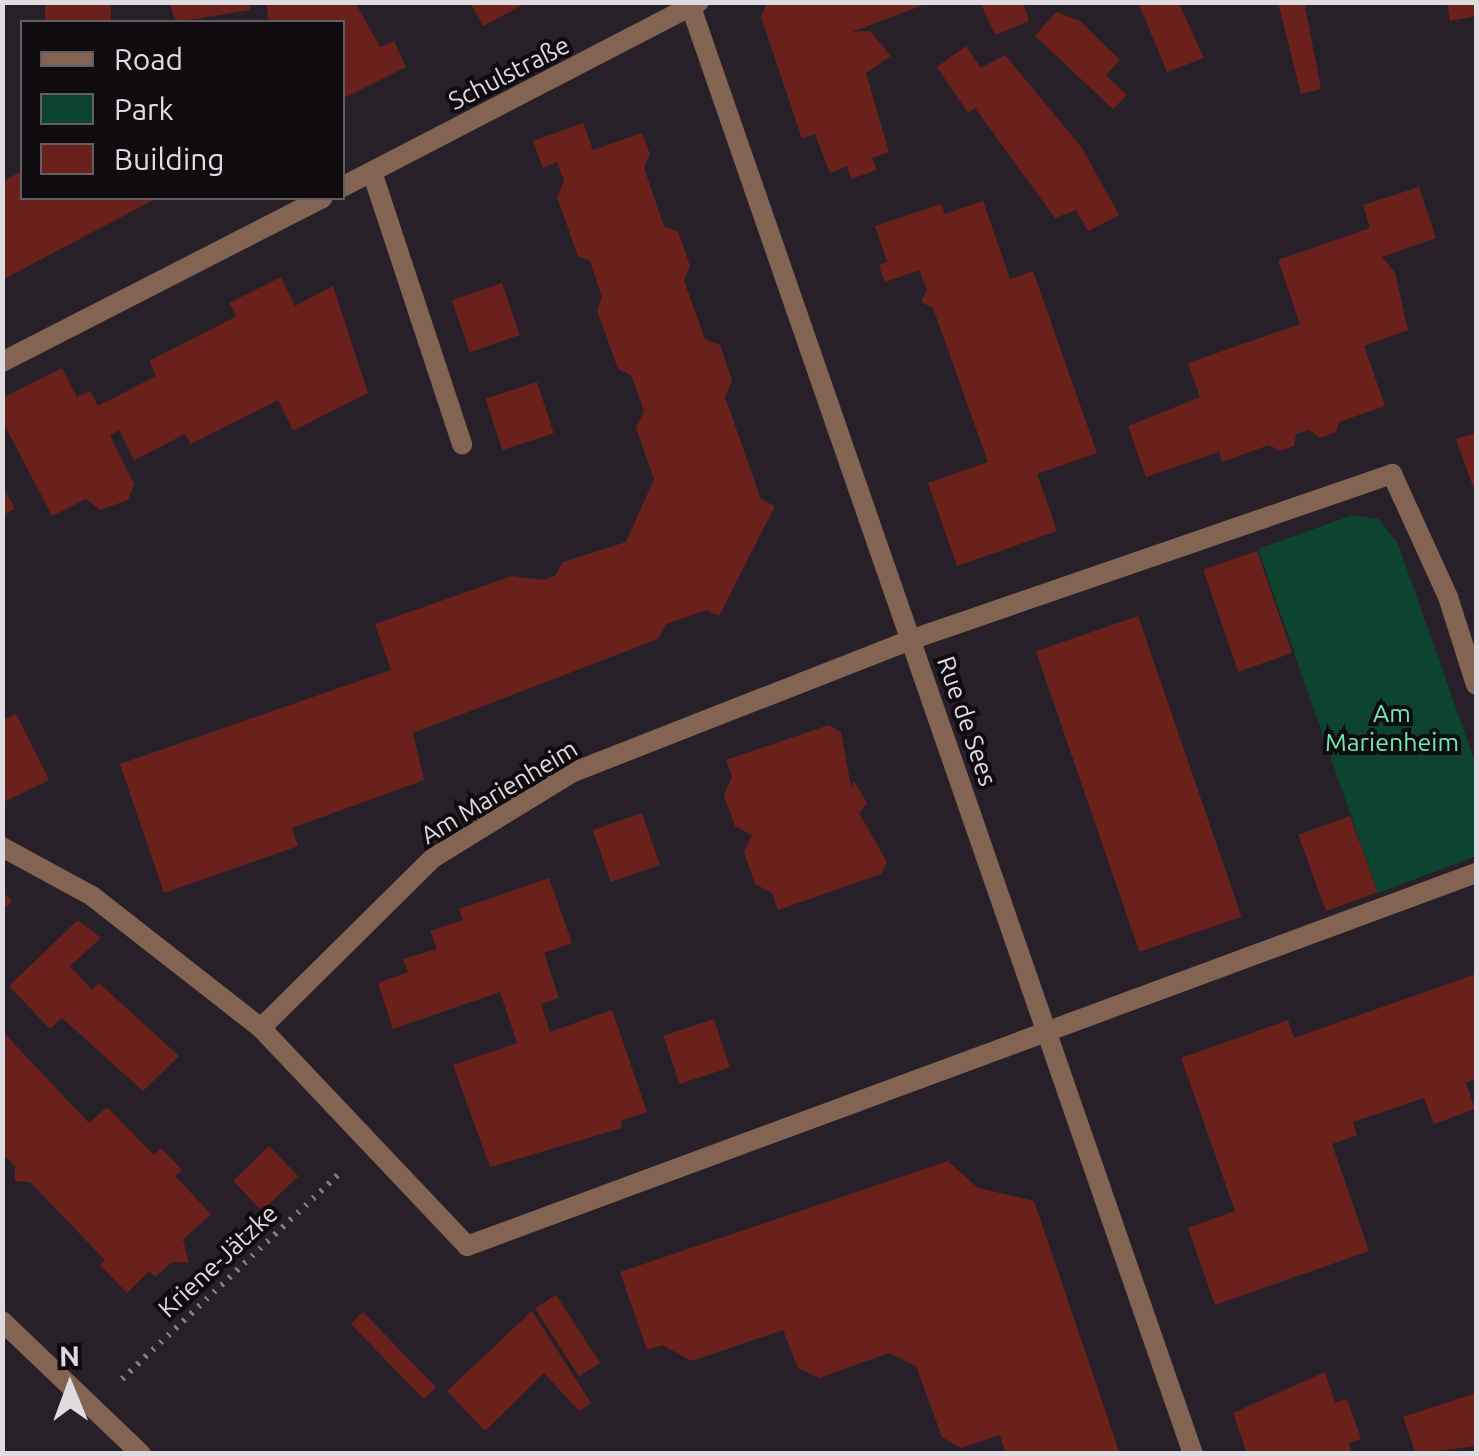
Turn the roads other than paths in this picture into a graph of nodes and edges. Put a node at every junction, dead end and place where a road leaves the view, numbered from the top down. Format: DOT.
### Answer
graph roads {
  1 [pos="695,5"];
  2 [pos="372,172"];
  3 [pos="345,186"];
  4 [pos="318,200"];
  5 [pos="2,362"];
  6 [pos="462,444"];
  7 [pos="913,638"];
  8 [pos="1476,685"];
  9 [pos="2,847"];
  10 [pos="1476,873"];
  11 [pos="261,1028"];
  12 [pos="1046,1033"];
  13 [pos="2,1321"];
  14 [pos="141,1454"];
  15 [pos="1192,1454"];
  1 -- 2 [label="street, Schulstraße"];
  1 -- 7 [label="street, Rue de Sees"];
  2 -- 3 [label="street, Schulstraße"];
  2 -- 6 [label="street"];
  4 -- 5 [label="street"];
  7 -- 8 [label="street, Am Marienheim"];
  7 -- 11 [label="street, Am Marienheim"];
  7 -- 12 [label="street, Rue de Sees"];
  9 -- 11 [label="street"];
  10 -- 12 [label="street"];
  11 -- 12 [label="street"];
  12 -- 15 [label="street, Rue de Sees"];
  13 -- 14 [label="street"];
}
